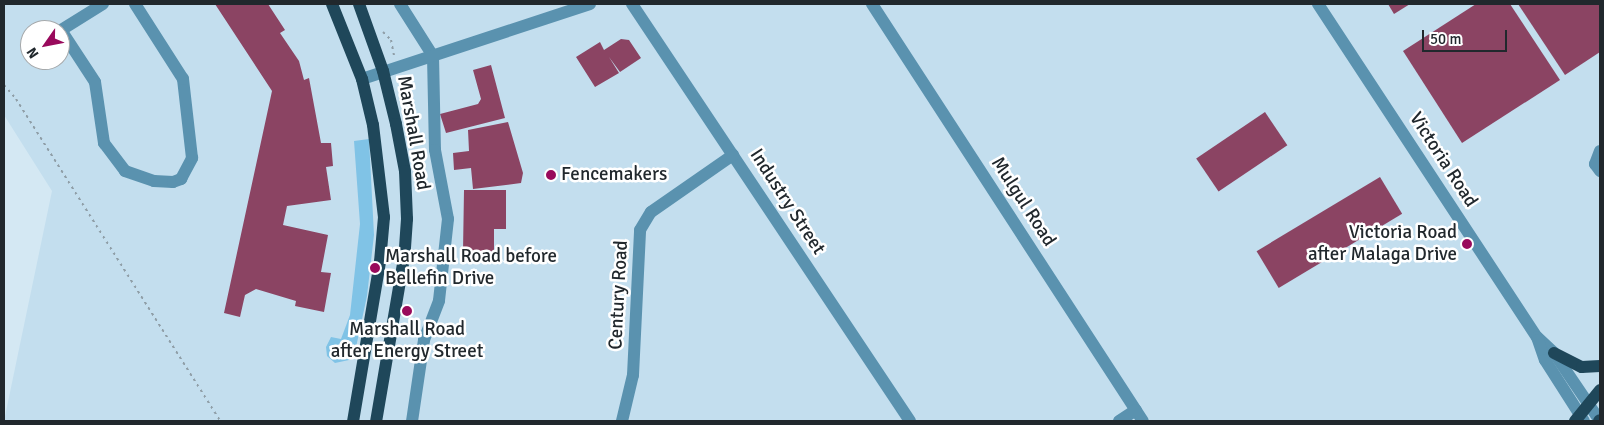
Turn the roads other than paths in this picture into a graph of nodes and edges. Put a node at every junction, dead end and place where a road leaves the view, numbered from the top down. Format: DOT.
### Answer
graph roads {
  1 [pos="103,4"];
  2 [pos="135,4"];
  3 [pos="332,4"];
  4 [pos="359,4"];
  5 [pos="400,4"];
  6 [pos="590,4"];
  7 [pos="632,4"];
  8 [pos="872,4"];
  9 [pos="1318,4"];
  10 [pos="433,56"];
  11 [pos="384,71"];
  12 [pos="362,79"];
  13 [pos="1600,151"];
  14 [pos="733,155"];
  15 [pos="1600,171"];
  16 [pos="1537,337"];
  17 [pos="1554,353"];
  18 [pos="1600,366"];
  19 [pos="360,378"];
  20 [pos="381,383"];
  21 [pos="1600,390"];
  22 [pos="1589,405"];
  23 [pos="1136,410"];
  24 [pos="1580,419"];
  25 [pos="353,421"];
  26 [pos="376,421"];
  27 [pos="412,421"];
  28 [pos="622,421"];
  29 [pos="910,421"];
  30 [pos="1119,421"];
  31 [pos="1144,421"];
  32 [pos="1600,421"];
  1 -- 2 [label="street"];
  3 -- 12 [label="main road, Marshall Road"];
  4 -- 11 [label="main road, Marshall Road"];
  5 -- 10 [label="street"];
  6 -- 10 [label="street"];
  7 -- 14 [label="street, Industry Street"];
  8 -- 23 [label="street, Mulgul Road"];
  9 -- 16 [label="street, Victoria Road"];
  10 -- 11 [label="street"];
  10 -- 27 [label="street"];
  11 -- 12 [label="street"];
  11 -- 20 [label="main road, Marshall Road"];
  12 -- 19 [label="main road, Marshall Road"];
  13 -- 15 [label="street"];
  14 -- 28 [label="street, Century Road"];
  14 -- 29 [label="street, Industry Street"];
  16 -- 17 [label="street, Victoria Road"];
  16 -- 24 [label="street, Victoria Road"];
  17 -- 18 [label="main road"];
  17 -- 22 [label="street, Victoria Road"];
  19 -- 20 [label="main road"];
  19 -- 25 [label="main road, Marshall Road"];
  20 -- 26 [label="main road, Marshall Road"];
  21 -- 22 [label="main road"];
  22 -- 24 [label="main road"];
  22 -- 32 [label="street, Victoria Road"];
  23 -- 30 [label="street"];
  23 -- 31 [label="street, Mulgul Road"];
}
